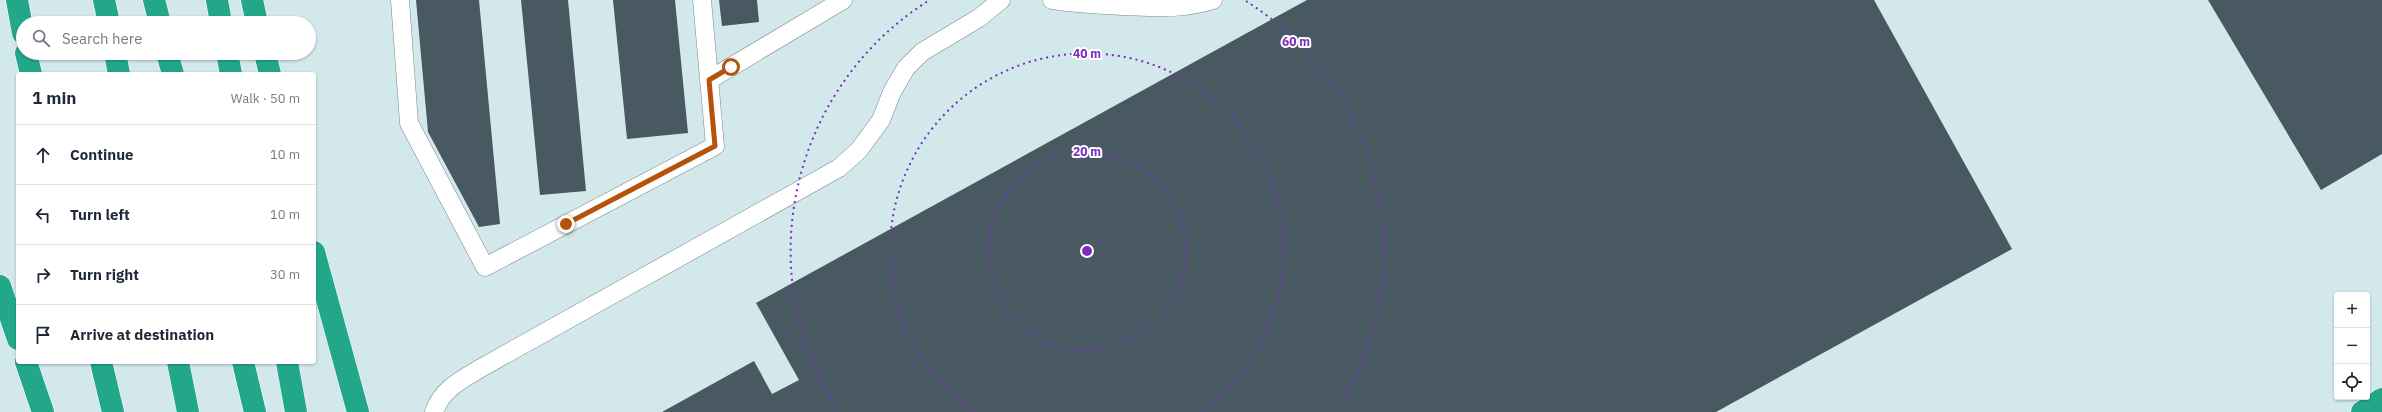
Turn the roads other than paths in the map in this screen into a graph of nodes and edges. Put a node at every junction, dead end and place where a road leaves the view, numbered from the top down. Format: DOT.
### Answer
graph roads {
  1 [pos="17,0"];
  2 [pos="104,0"];
  3 [pos="154,0"];
  4 [pos="217,0"];
  5 [pos="252,0"];
  6 [pos="400,0"];
  7 [pos="702,0"];
  8 [pos="843,0"];
  9 [pos="1001,0"];
  10 [pos="1052,0"];
  11 [pos="1213,0"];
  12 [pos="1135,3"];
  13 [pos="20,16"];
  14 [pos="107,16"];
  15 [pos="158,16"];
  16 [pos="220,16"];
  17 [pos="255,16"];
  18 [pos="28,60"];
  19 [pos="116,60"];
  20 [pos="170,60"];
  21 [pos="228,60"];
  22 [pos="267,60"];
  23 [pos="31,72"];
  24 [pos="119,72"];
  25 [pos="173,72"];
  26 [pos="231,72"];
  27 [pos="270,72"];
  28 [pos="709,80"];
  29 [pos="316,259"];
  30 [pos="0,286"];
  31 [pos="16,333"];
  32 [pos="27,364"];
  33 [pos="102,364"];
  34 [pos="178,364"];
  35 [pos="243,364"];
  36 [pos="287,364"];
  37 [pos="2382,399"];
  38 [pos="42,412"];
  39 [pos="114,412"];
  40 [pos="188,412"];
  41 [pos="255,412"];
  42 [pos="296,412"];
  43 [pos="358,412"];
  44 [pos="434,412"];
  45 [pos="2362,412"];
  1 -- 13 [label="highway"];
  2 -- 14 [label="highway"];
  3 -- 15 [label="highway"];
  4 -- 16 [label="highway"];
  5 -- 17 [label="highway"];
  6 -- 28 [label="lane"];
  7 -- 28 [label="lane"];
  8 -- 28 [label="lane"];
  9 -- 44 [label="lane"];
  10 -- 12 [label="lane"];
  11 -- 12 [label="lane"];
  18 -- 23 [label="highway"];
  19 -- 24 [label="highway"];
  20 -- 25 [label="highway"];
  21 -- 26 [label="highway"];
  22 -- 27 [label="highway"];
  29 -- 43 [label="highway"];
  30 -- 31 [label="highway"];
  32 -- 38 [label="highway"];
  33 -- 39 [label="highway"];
  34 -- 40 [label="highway"];
  35 -- 41 [label="highway"];
  36 -- 42 [label="highway"];
  37 -- 45 [label="highway"];
}
